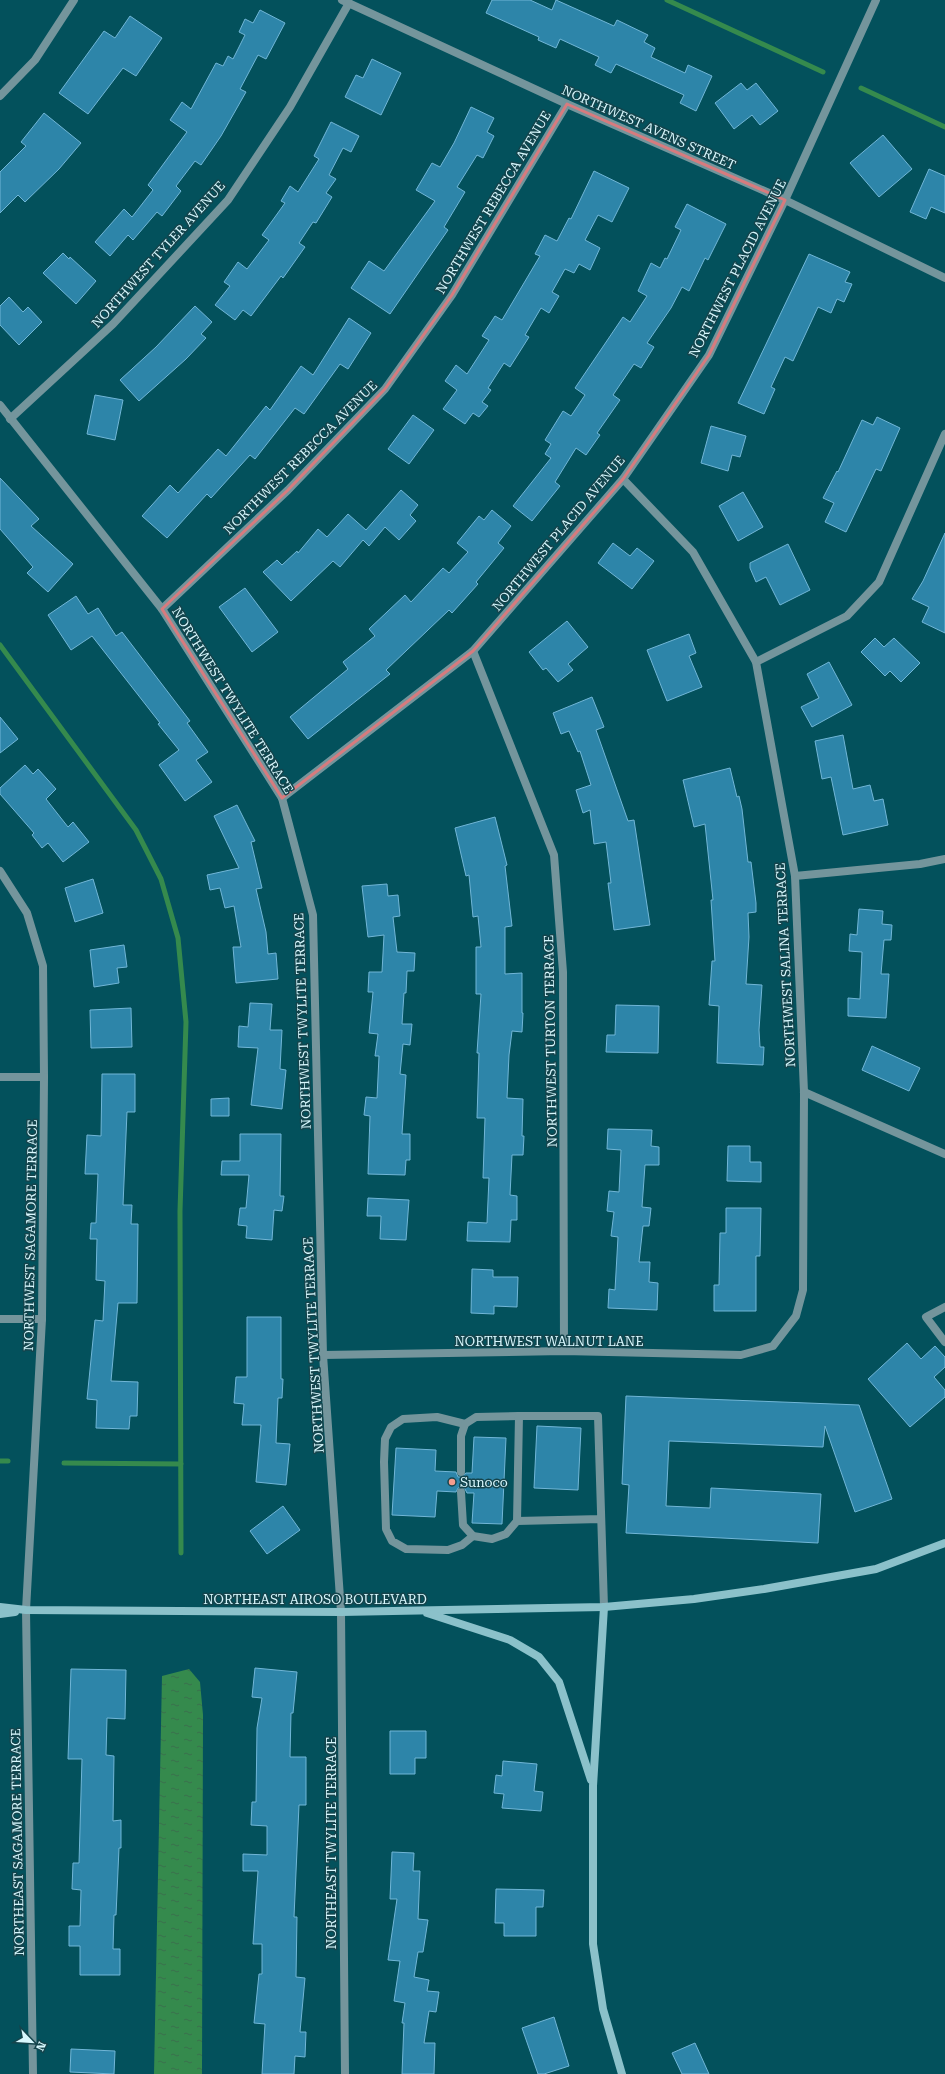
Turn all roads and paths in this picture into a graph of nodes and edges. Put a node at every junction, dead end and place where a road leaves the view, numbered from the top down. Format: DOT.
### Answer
graph roads {
  1 [pos="74,0"];
  2 [pos="876,0"];
  3 [pos="345,2"];
  4 [pos="0,96"];
  5 [pos="567,104"];
  6 [pos="785,200"];
  7 [pos="945,278"];
  8 [pos="0,405"];
  9 [pos="10,419"];
  10 [pos="945,434"];
  11 [pos="623,479"];
  12 [pos="162,609"];
  13 [pos="473,651"];
  14 [pos="756,662"];
  15 [pos="282,798"];
  16 [pos="945,859"];
  17 [pos="0,871"];
  18 [pos="795,876"];
  19 [pos="0,1077"];
  20 [pos="44,1077"];
  21 [pos="804,1092"];
  22 [pos="945,1154"];
  23 [pos="945,1308"];
  24 [pos="42,1318"];
  25 [pos="0,1319"];
  26 [pos="945,1342"];
  27 [pos="773,1346"];
  28 [pos="564,1351"];
  29 [pos="323,1355"];
  30 [pos="519,1416"];
  31 [pos="465,1424"];
  32 [pos="461,1472"];
  33 [pos="461,1492"];
  34 [pos="601,1519"];
  35 [pos="518,1521"];
  36 [pos="473,1536"];
  37 [pos="945,1543"];
  38 [pos="0,1607"];
  39 [pos="604,1607"];
  40 [pos="26,1610"];
  41 [pos="420,1611"];
  42 [pos="341,1612"];
  43 [pos="0,1614"];
  44 [pos="593,1786"];
  45 [pos="33,2074"];
  46 [pos="345,2074"];
  47 [pos="622,2074"];
  1 -- 4 [label="street"];
  2 -- 6 [label="street, NORTHWEST PLACID AVENUE"];
  3 -- 5 [label="street, NORTHWEST AVENS STREET"];
  3 -- 9 [label="street, NORTHWEST TYLER AVENUE"];
  5 -- 6 [label="street, NORTHWEST AVENS STREET"];
  5 -- 12 [label="street, NORTHWEST REBECCA AVENUE"];
  6 -- 7 [label="street, NORTHWEST AVENS STREET"];
  6 -- 11 [label="street, NORTHWEST PLACID AVENUE"];
  8 -- 9 [label="street, NORTHWEST TWYLITE TERRACE"];
  9 -- 12 [label="street, NORTHWEST TWYLITE TERRACE"];
  10 -- 14 [label="street"];
  11 -- 13 [label="street, NORTHWEST PLACID AVENUE"];
  11 -- 14 [label="street, NORTHWEST SALINA TERRACE"];
  12 -- 15 [label="street, NORTHWEST TWYLITE TERRACE"];
  13 -- 15 [label="street, NORTHWEST PLACID AVENUE"];
  13 -- 28 [label="street, NORTHWEST TURTON TERRACE"];
  14 -- 18 [label="street, NORTHWEST SALINA TERRACE"];
  15 -- 29 [label="street, NORTHWEST TWYLITE TERRACE"];
  16 -- 18 [label="street"];
  17 -- 20 [label="street, NORTHWEST SAGAMORE TERRACE"];
  18 -- 21 [label="street, NORTHWEST SALINA TERRACE"];
  19 -- 20 [label="street"];
  20 -- 24 [label="street, NORTHWEST SAGAMORE TERRACE"];
  21 -- 22 [label="street"];
  21 -- 27 [label="street, NORTHWEST SALINA TERRACE"];
  23 -- 26 [label="street"];
  24 -- 25 [label="street"];
  24 -- 40 [label="street, NORTHWEST SAGAMORE TERRACE"];
  27 -- 28 [label="street, NORTHWEST WALNUT LANE"];
  28 -- 29 [label="street, NORTHWEST WALNUT LANE"];
  29 -- 42 [label="street, NORTHWEST TWYLITE TERRACE"];
  30 -- 31 [label="street"];
  30 -- 34 [label="street"];
  30 -- 35 [label="street"];
  31 -- 32 [label="street"];
  31 -- 36 [label="street"];
  33 -- 36 [label="street"];
  34 -- 35 [label="street"];
  34 -- 39 [label="street"];
  35 -- 36 [label="street"];
  37 -- 39 [label="main road, NORTHEAST AIROSO BOULEVARD"];
  38 -- 40 [label="main road, NORTHEAST AIROSO BOULEVARD"];
  39 -- 41 [label="main road, NORTHEAST AIROSO BOULEVARD"];
  39 -- 44 [label="main road"];
  40 -- 42 [label="main road, NORTHEAST AIROSO BOULEVARD"];
  40 -- 43 [label="main road, NORTHEAST AIROSO BOULEVARD"];
  40 -- 45 [label="street, NORTHEAST SAGAMORE TERRACE"];
  41 -- 42 [label="main road, NORTHEAST AIROSO BOULEVARD"];
  41 -- 44 [label="main road"];
  42 -- 46 [label="street, NORTHEAST TWYLITE TERRACE"];
  44 -- 47 [label="main road"];
}
